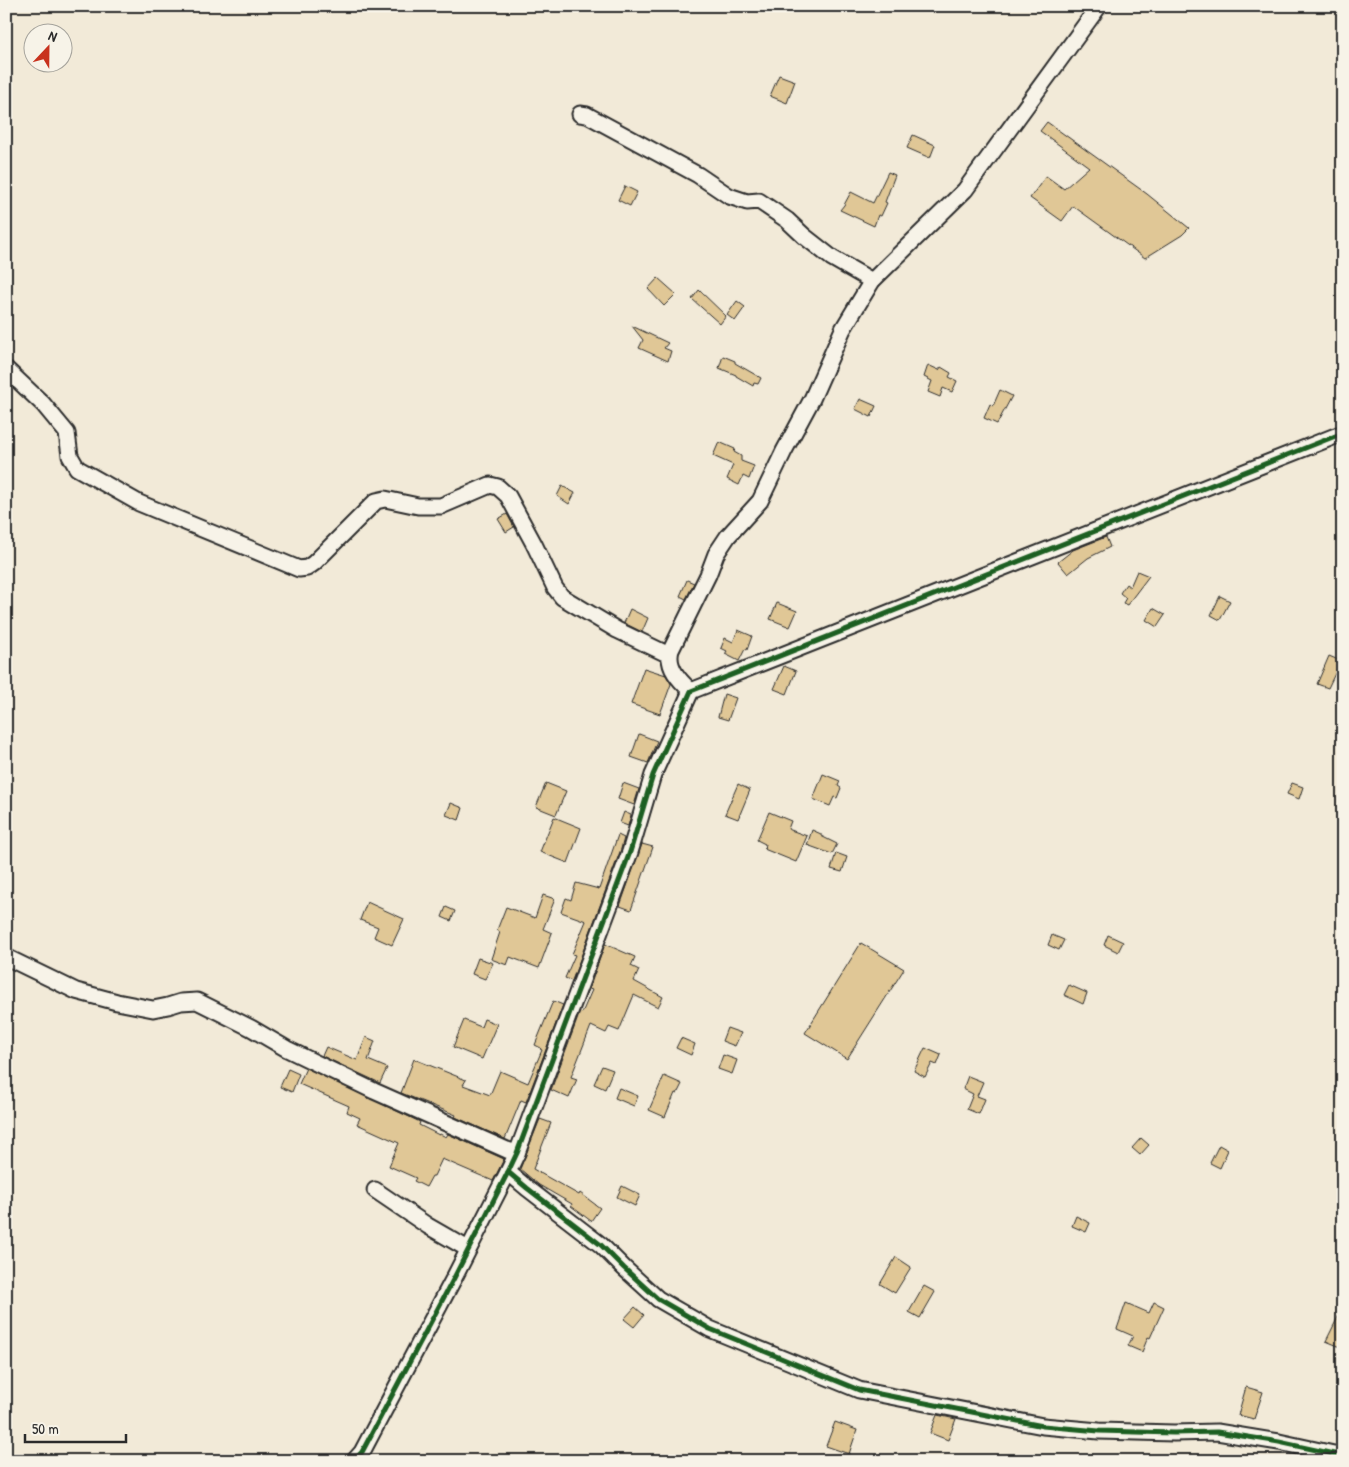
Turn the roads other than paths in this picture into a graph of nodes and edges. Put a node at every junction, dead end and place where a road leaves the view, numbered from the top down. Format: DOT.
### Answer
graph roads {
  1 [pos="1099,6"];
  2 [pos="580,114"];
  3 [pos="872,281"];
  4 [pos="6,369"];
  5 [pos="1343,432"];
  6 [pos="670,655"];
  7 [pos="691,691"];
  8 [pos="6,957"];
  9 [pos="517,1153"];
  10 [pos="508,1172"];
  11 [pos="375,1190"];
  12 [pos="468,1249"];
  13 [pos="1343,1456"];
  14 [pos="354,1461"];
  1 -- 3 [label="street"];
  2 -- 3 [label="street"];
  3 -- 6 [label="street"];
  4 -- 6 [label="street"];
  5 -- 7 [label="street"];
  6 -- 7 [label="street"];
  7 -- 9 [label="street"];
  8 -- 9 [label="street"];
  9 -- 10 [label="street"];
  10 -- 12 [label="street"];
  10 -- 13 [label="street"];
  11 -- 12 [label="street"];
  12 -- 14 [label="street"];
}
